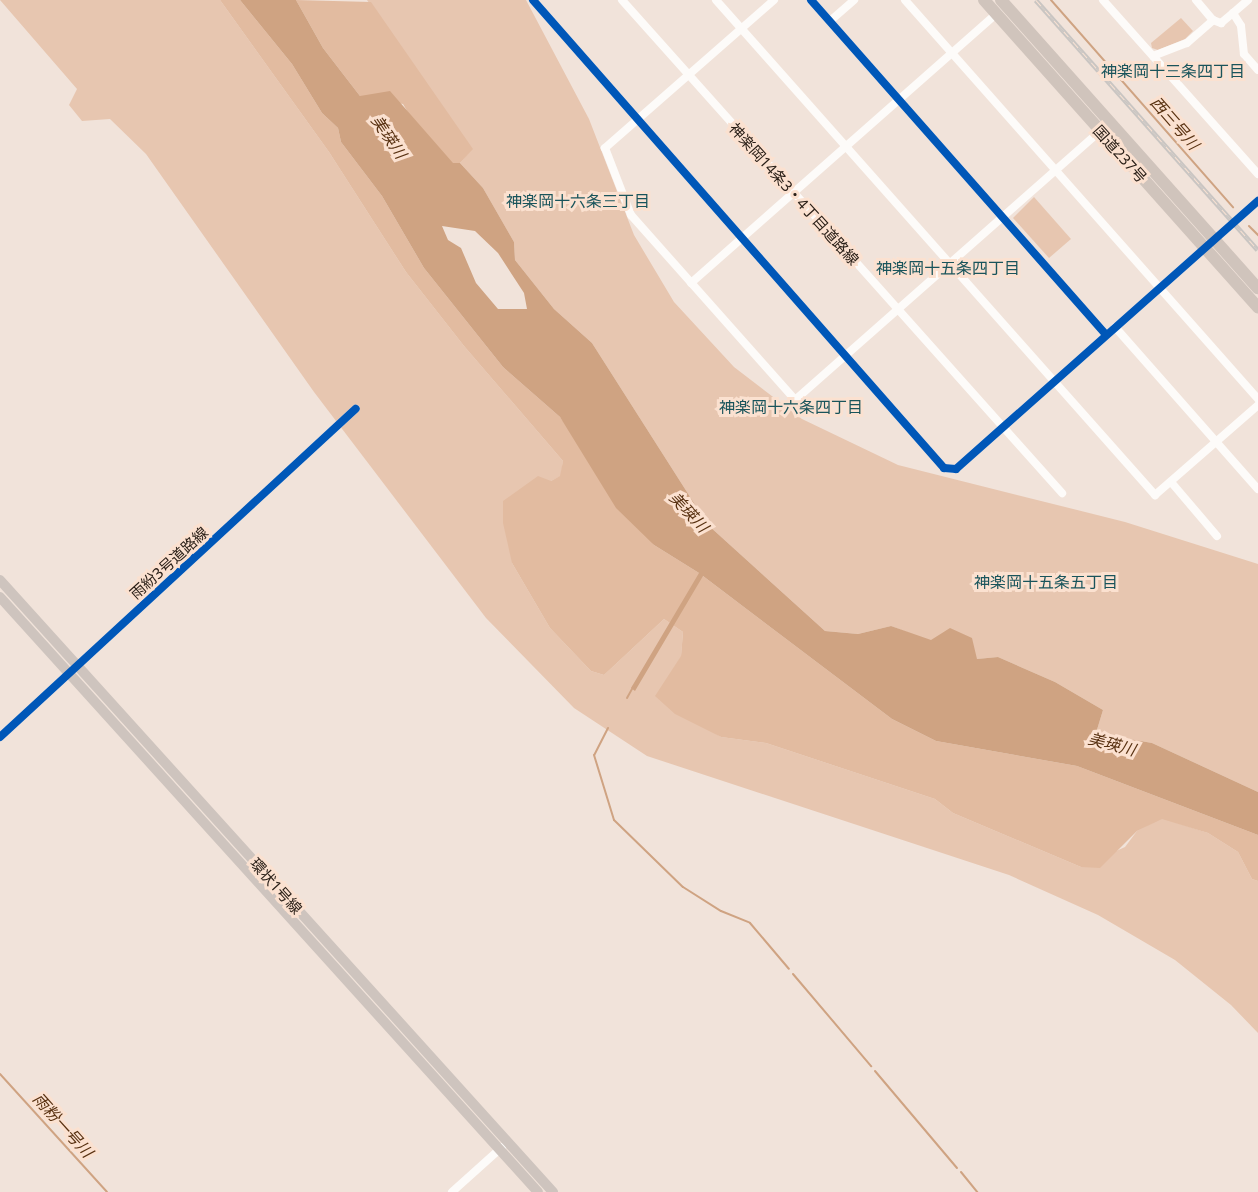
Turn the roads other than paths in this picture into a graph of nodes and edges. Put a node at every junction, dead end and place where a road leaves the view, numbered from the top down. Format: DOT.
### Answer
graph roads {
  1 [pos="533,0"];
  2 [pos="622,0"];
  3 [pos="716,0"];
  4 [pos="774,0"];
  5 [pos="811,0"];
  6 [pos="854,0"];
  7 [pos="905,0"];
  8 [pos="984,0"];
  9 [pos="1103,0"];
  10 [pos="1196,0"];
  11 [pos="1248,0"];
  12 [pos="1003,3"];
  13 [pos="1233,13"];
  14 [pos="996,14"];
  15 [pos="1213,20"];
  16 [pos="830,21"];
  17 [pos="741,28"];
  18 [pos="951,53"];
  19 [pos="1153,56"];
  20 [pos="1258,70"];
  21 [pos="689,75"];
  22 [pos="898,100"];
  23 [pos="636,121"];
  24 [pos="1104,127"];
  25 [pos="846,146"];
  26 [pos="1055,171"];
  27 [pos="1258,174"];
  28 [pos="793,193"];
  29 [pos="1258,201"];
  30 [pos="1002,217"];
  31 [pos="1215,238"];
  32 [pos="740,239"];
  33 [pos="1205,248"];
  34 [pos="950,263"];
  35 [pos="691,283"];
  36 [pos="1160,287"];
  37 [pos="1258,288"];
  38 [pos="1258,308"];
  39 [pos="897,310"];
  40 [pos="1115,327"];
  41 [pos="1106,335"];
  42 [pos="844,357"];
  43 [pos="1055,380"];
  44 [pos="1258,399"];
  45 [pos="1258,405"];
  46 [pos="356,409"];
  47 [pos="1002,427"];
  48 [pos="1215,443"];
  49 [pos="1171,482"];
  50 [pos="1258,489"];
  51 [pos="1062,493"];
  52 [pos="1217,536"];
  53 [pos="0,580"];
  54 [pos="0,597"];
  55 [pos="76,665"];
  56 [pos="69,675"];
  57 [pos="0,737"];
  58 [pos="504,1145"];
  59 [pos="452,1192"];
  60 [pos="538,1192"];
  61 [pos="553,1192"];
  1 -- 23 [label="street"];
  2 -- 21 [label="street, 神楽岡14条3・4丁目道路線"];
  3 -- 17 [label="street"];
  4 -- 17 [label="street"];
  5 -- 16 [label="street"];
  6 -- 16 [label="street"];
  7 -- 18 [label="street"];
  8 -- 14 [label="highway, 国道237号"];
  9 -- 19 [label="street"];
  10 -- 15 [label="street"];
  11 -- 13 [label="street"];
  12 -- 14 [label="street"];
  12 -- 24 [label="highway, 国道237号"];
  13 -- 15 [label="street"];
  13 -- 20 [label="street"];
  14 -- 18 [label="street"];
  14 -- 24 [label="highway, 国道237号"];
  15 -- 19 [label="street"];
  16 -- 22 [label="street"];
  17 -- 21 [label="street"];
  17 -- 25 [label="street"];
  18 -- 22 [label="street"];
  18 -- 26 [label="street"];
  19 -- 27 [label="street"];
  21 -- 23 [label="street"];
  21 -- 28 [label="street, 神楽岡14条3・4丁目道路線"];
  22 -- 25 [label="street"];
  22 -- 30 [label="street"];
  23 -- 32 [label="street"];
  23 -- 35 [label="street"];
  24 -- 26 [label="street"];
  24 -- 31 [label="highway, 国道237号"];
  24 -- 33 [label="highway, 国道237号"];
  25 -- 28 [label="street"];
  25 -- 34 [label="street"];
  26 -- 30 [label="street"];
  26 -- 36 [label="street"];
  28 -- 32 [label="street"];
  28 -- 39 [label="street, 神楽岡14条3・4丁目道路線"];
  29 -- 31 [label="street"];
  30 -- 34 [label="street"];
  30 -- 41 [label="street"];
  31 -- 33 [label="street"];
  31 -- 37 [label="highway, 国道237号"];
  32 -- 35 [label="street"];
  32 -- 42 [label="street"];
  33 -- 36 [label="street"];
  33 -- 38 [label="highway, 国道237号"];
  34 -- 39 [label="street"];
  34 -- 43 [label="street"];
  35 -- 42 [label="street"];
  36 -- 40 [label="street"];
  36 -- 44 [label="street"];
  39 -- 42 [label="street"];
  39 -- 47 [label="street, 神楽岡14条3・4丁目道路線"];
  40 -- 41 [label="street"];
  40 -- 48 [label="street"];
  41 -- 43 [label="street"];
  42 -- 47 [label="street"];
  43 -- 47 [label="street"];
  43 -- 49 [label="street"];
  45 -- 48 [label="street"];
  46 -- 55 [label="street, 雨紛3号道路線"];
  47 -- 51 [label="street, 神楽岡14条3・4丁目道路線"];
  48 -- 49 [label="street"];
  48 -- 50 [label="street"];
  49 -- 52 [label="street"];
  53 -- 55 [label="main road, 環状1号線"];
  54 -- 56 [label="main road, 環状1号線"];
  55 -- 56 [label="street, 雨紛3号道路線"];
  55 -- 58 [label="main road, 環状1号線"];
  56 -- 57 [label="street, 雨紛3号道路線"];
  56 -- 58 [label="main road, 環状1号線"];
  58 -- 59 [label="street"];
  58 -- 60 [label="main road, 環状1号線"];
  58 -- 61 [label="main road, 環状1号線"];
}
